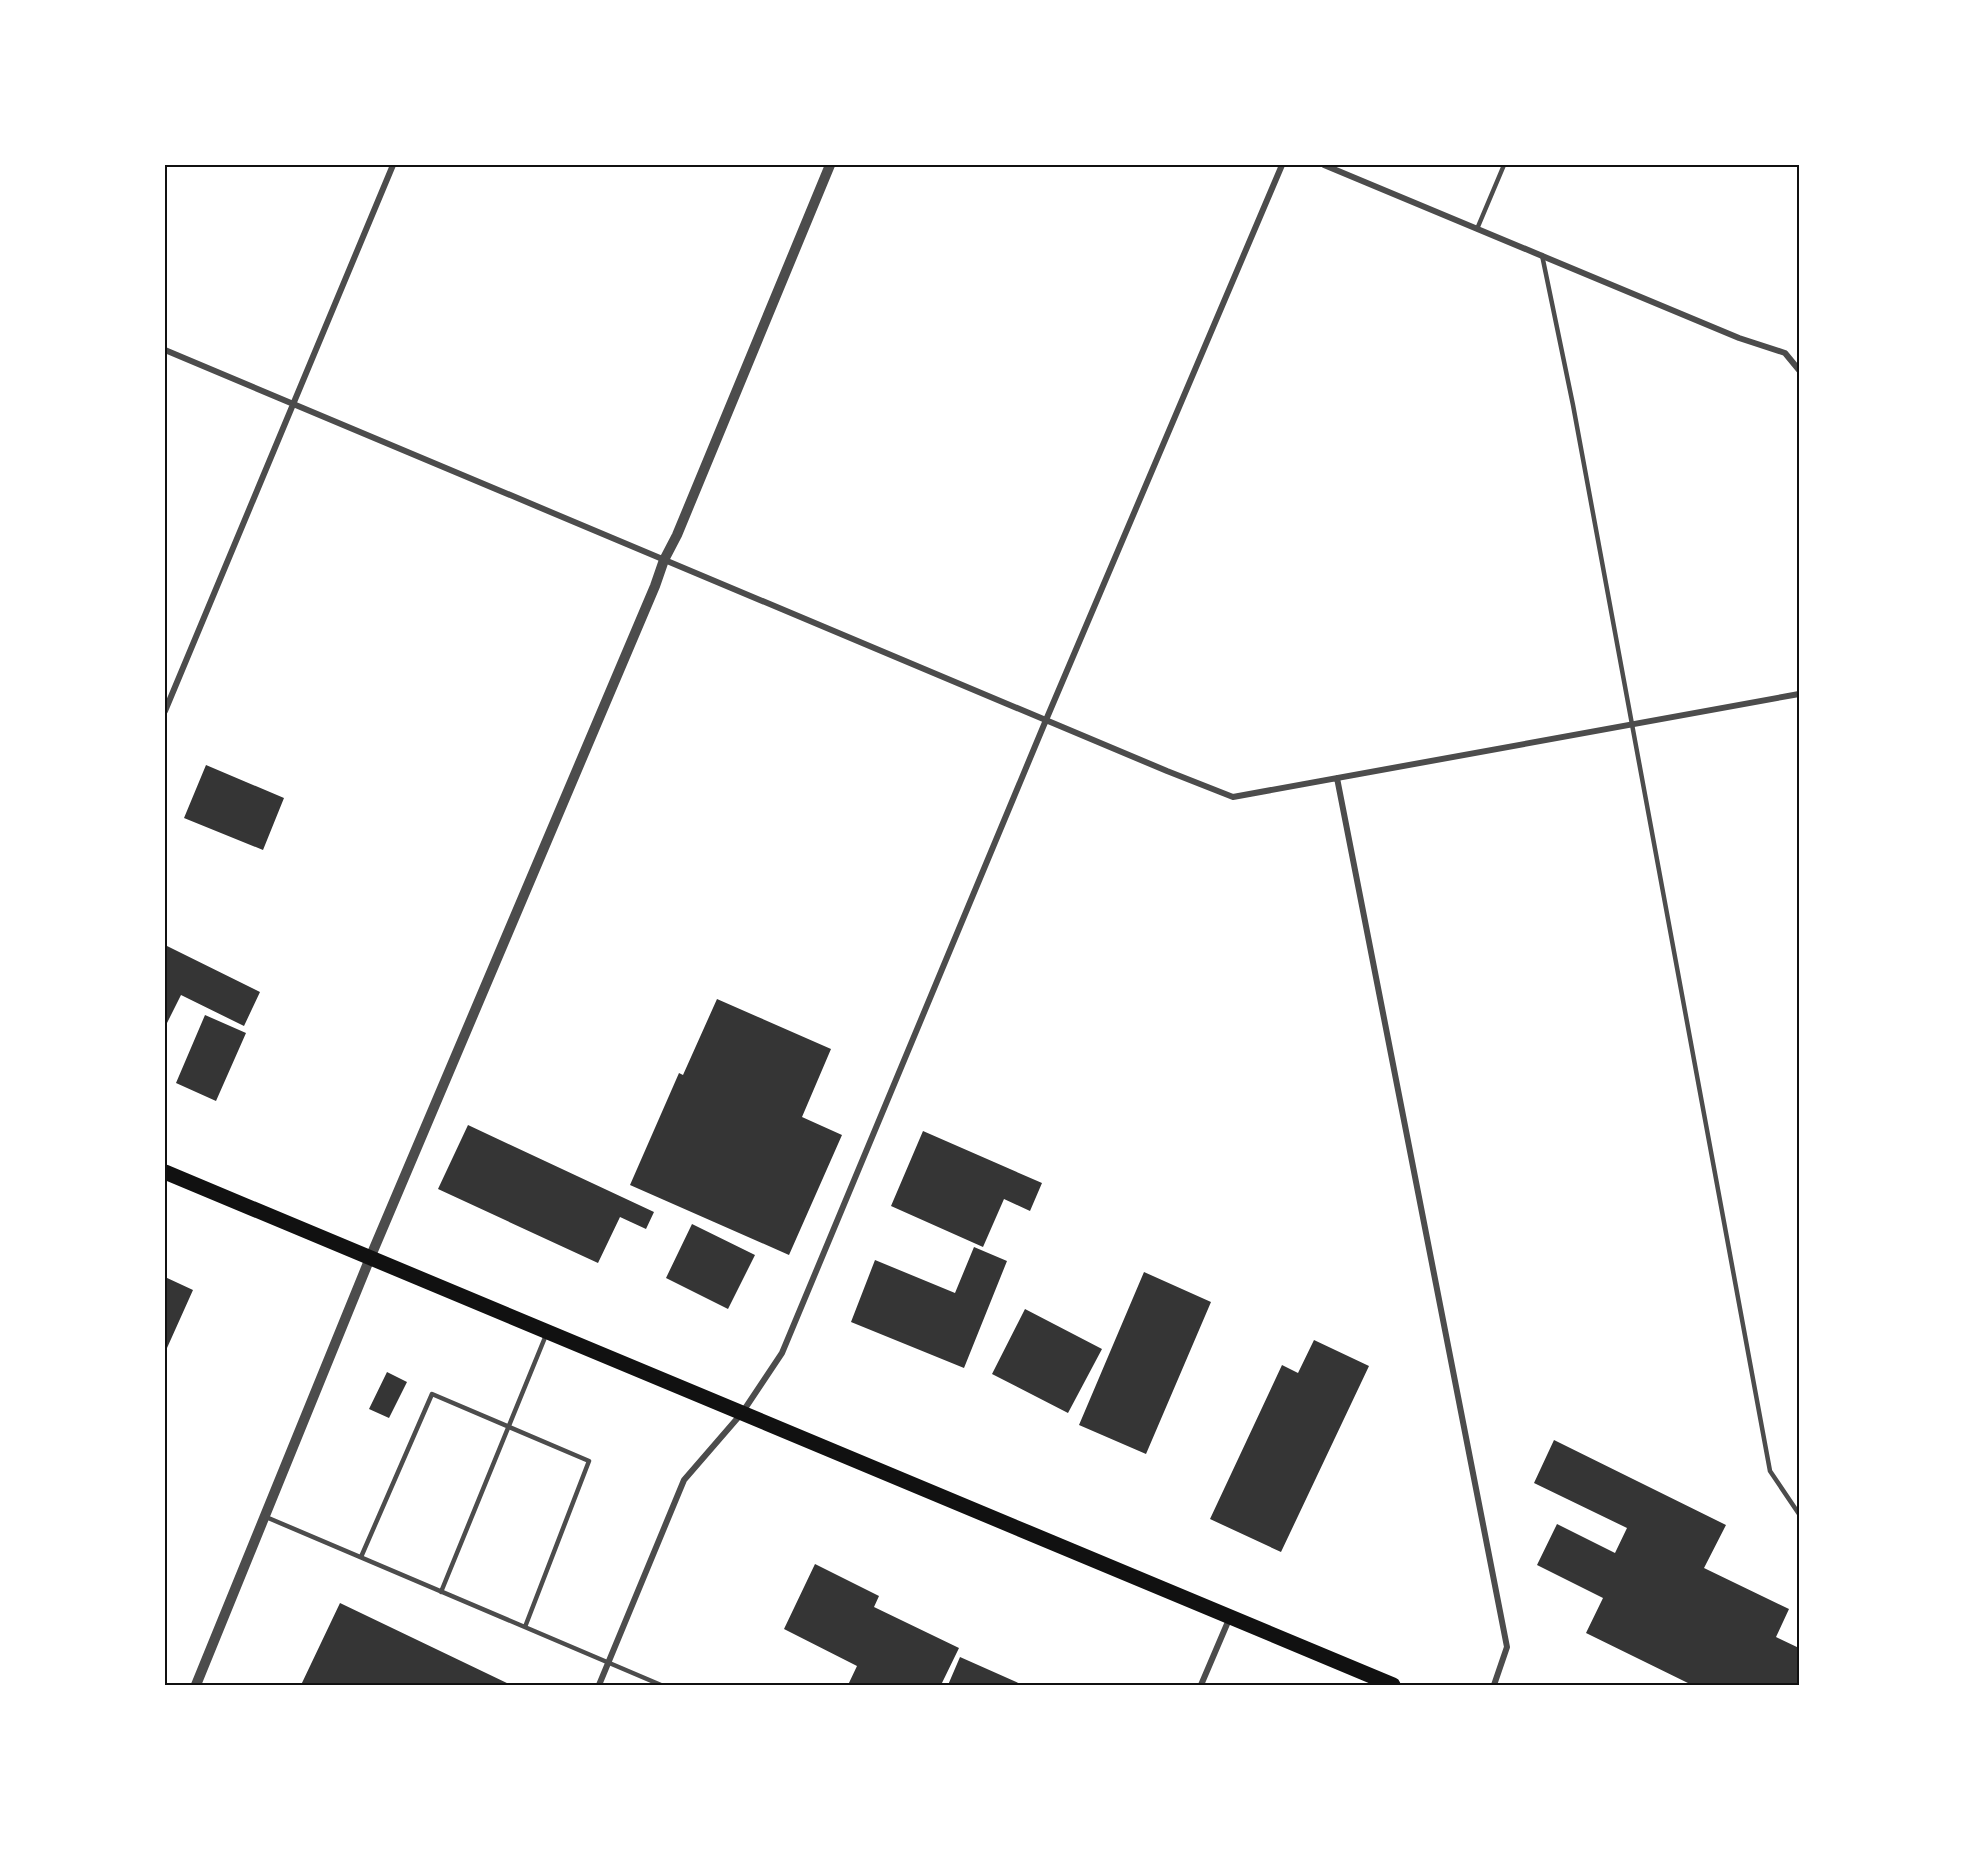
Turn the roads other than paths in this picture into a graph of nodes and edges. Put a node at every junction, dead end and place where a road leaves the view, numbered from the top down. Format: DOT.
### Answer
graph roads {
  1 [pos="393,165"];
  2 [pos="830,165"];
  3 [pos="1282,165"];
  4 [pos="1324,165"];
  5 [pos="1504,165"];
  6 [pos="1478,229"];
  7 [pos="1542,255"];
  8 [pos="165,350"];
  9 [pos="1799,370"];
  10 [pos="293,404"];
  11 [pos="664,560"];
  12 [pos="1799,694"];
  13 [pos="165,711"];
  14 [pos="1046,720"];
  15 [pos="1632,724"];
  16 [pos="1337,778"];
  17 [pos="165,1173"];
  18 [pos="370,1258"];
  19 [pos="547,1332"];
  20 [pos="742,1413"];
  21 [pos="509,1426"];
  22 [pos="1799,1514"];
  23 [pos="264,1516"];
  24 [pos="361,1557"];
  25 [pos="441,1592"];
  26 [pos="1230,1617"];
  27 [pos="525,1627"];
  28 [pos="608,1663"];
  29 [pos="196,1685"];
  30 [pos="599,1685"];
  31 [pos="661,1685"];
  32 [pos="1201,1685"];
  33 [pos="1393,1685"];
  34 [pos="1494,1685"];
  1 -- 10 [label="street"];
  2 -- 11 [label="street"];
  3 -- 14 [label="street"];
  4 -- 6 [label="street"];
  5 -- 6 [label="lane"];
  6 -- 7 [label="street"];
  7 -- 9 [label="street"];
  7 -- 15 [label="lane"];
  8 -- 10 [label="street"];
  10 -- 11 [label="street"];
  10 -- 13 [label="street"];
  11 -- 14 [label="street"];
  11 -- 18 [label="street"];
  12 -- 15 [label="street"];
  14 -- 16 [label="street"];
  14 -- 20 [label="street"];
  15 -- 16 [label="street"];
  15 -- 22 [label="lane"];
  16 -- 34 [label="street"];
  17 -- 18 [label="main road"];
  18 -- 19 [label="main road"];
  18 -- 23 [label="street"];
  19 -- 20 [label="main road"];
  19 -- 21 [label="lane"];
  20 -- 26 [label="main road"];
  20 -- 28 [label="street"];
  21 -- 24 [label="lane"];
  21 -- 25 [label="lane"];
  21 -- 27 [label="lane"];
  23 -- 24 [label="lane"];
  23 -- 29 [label="street"];
  24 -- 25 [label="lane"];
  25 -- 27 [label="lane"];
  26 -- 32 [label="street"];
  26 -- 33 [label="main road"];
  27 -- 28 [label="lane"];
  28 -- 30 [label="street"];
  28 -- 31 [label="lane"];
}
